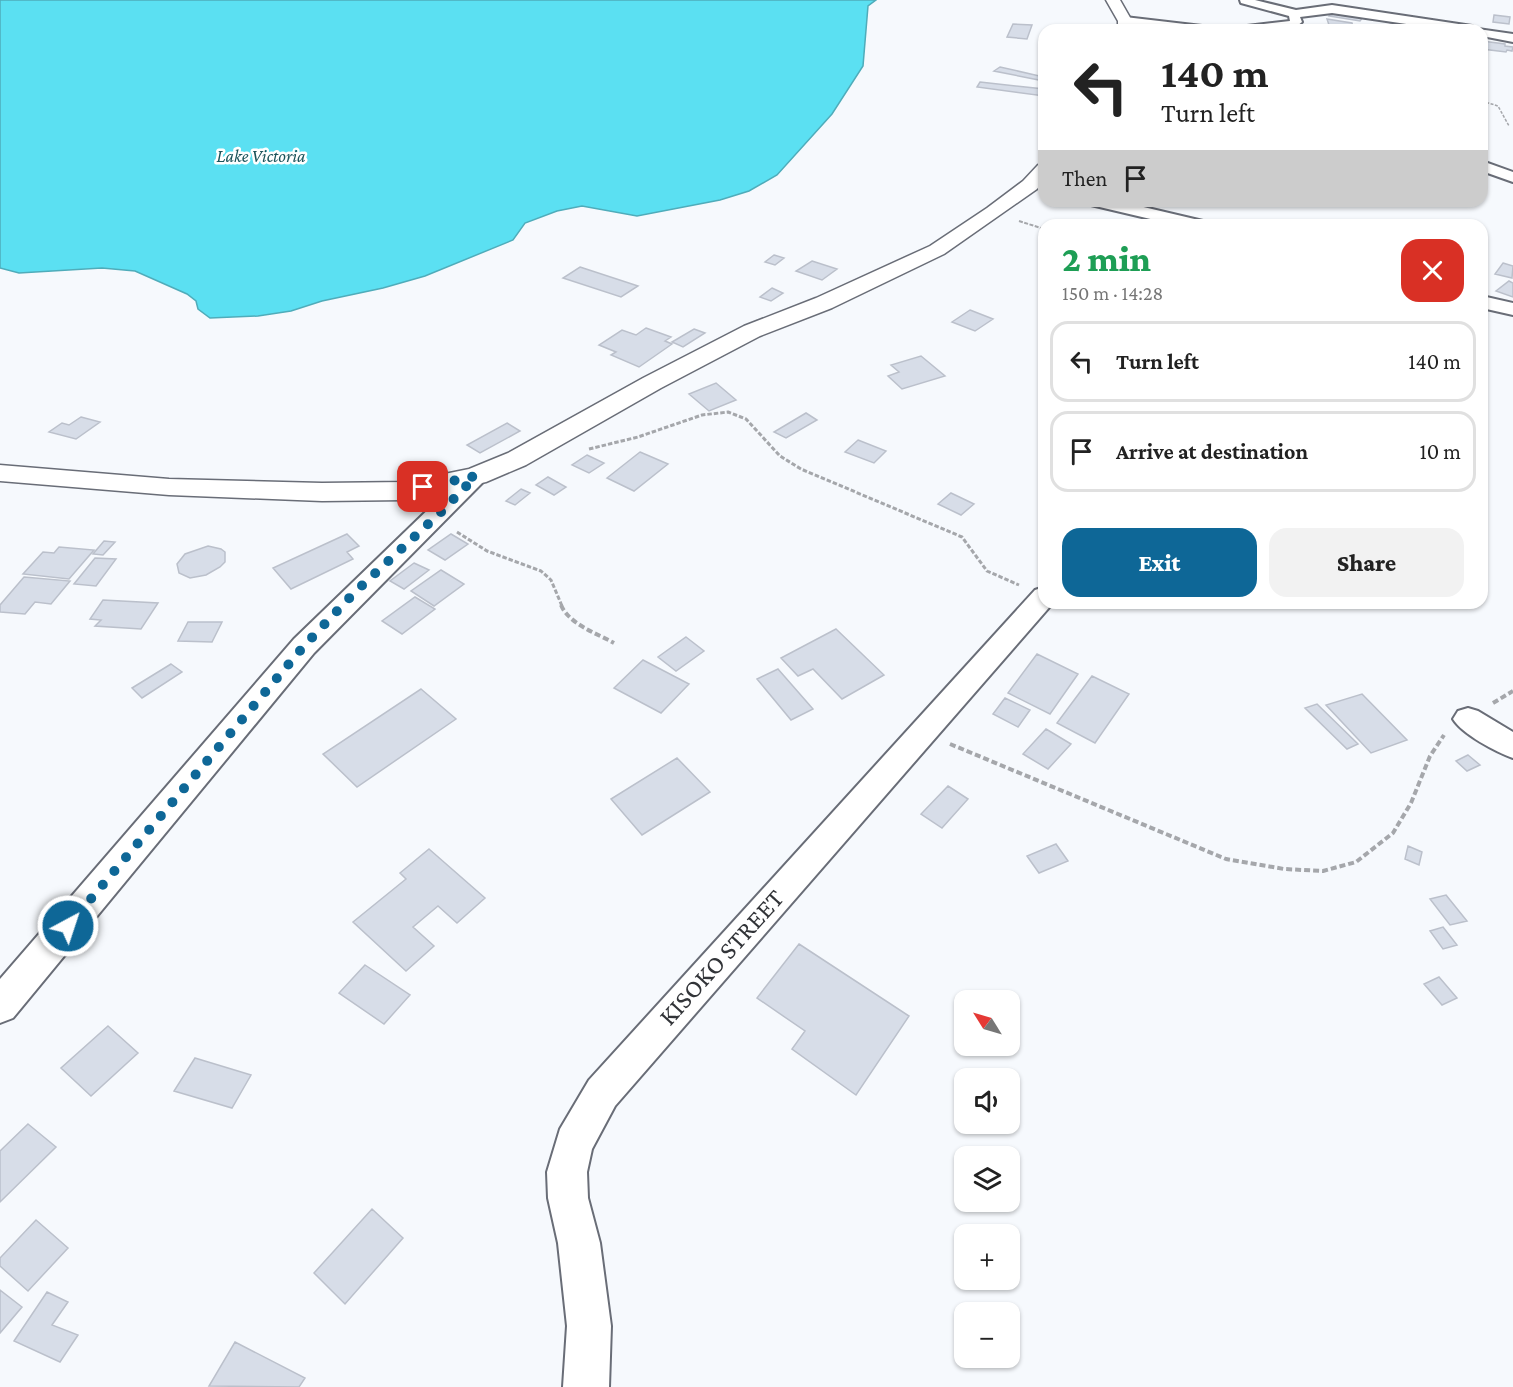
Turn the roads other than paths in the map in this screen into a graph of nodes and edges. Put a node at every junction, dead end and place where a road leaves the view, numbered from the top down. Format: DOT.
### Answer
graph roads {
  1 [pos="1113,0"];
  2 [pos="1243,4"];
  3 [pos="1296,14"];
  4 [pos="1125,24"];
  5 [pos="1294,24"];
  6 [pos="1432,24"];
  7 [pos="1488,33"];
  8 [pos="1513,38"];
  9 [pos="1488,168"];
  10 [pos="1513,177"];
  11 [pos="1038,181"];
  12 [pos="1122,207"];
  13 [pos="1172,219"];
  14 [pos="1488,303"];
  15 [pos="1513,309"];
  16 [pos="0,473"];
  17 [pos="476,476"];
  18 [pos="1033,591"];
  19 [pos="1468,719"];
  20 [pos="1513,746"];
  21 [pos="0,1006"];
  22 [pos="586,1387"];
  1 -- 4 [label="street"];
  2 -- 3 [label="street"];
  3 -- 5 [label="street"];
  3 -- 6 [label="street"];
  7 -- 8 [label="street"];
  9 -- 10 [label="street"];
  11 -- 17 [label="street"];
  12 -- 13 [label="street"];
  14 -- 15 [label="street"];
  16 -- 17 [label="street"];
  17 -- 21 [label="street"];
  18 -- 22 [label="street, KISOKO STREET"];
  19 -- 20 [label="street"];
}
